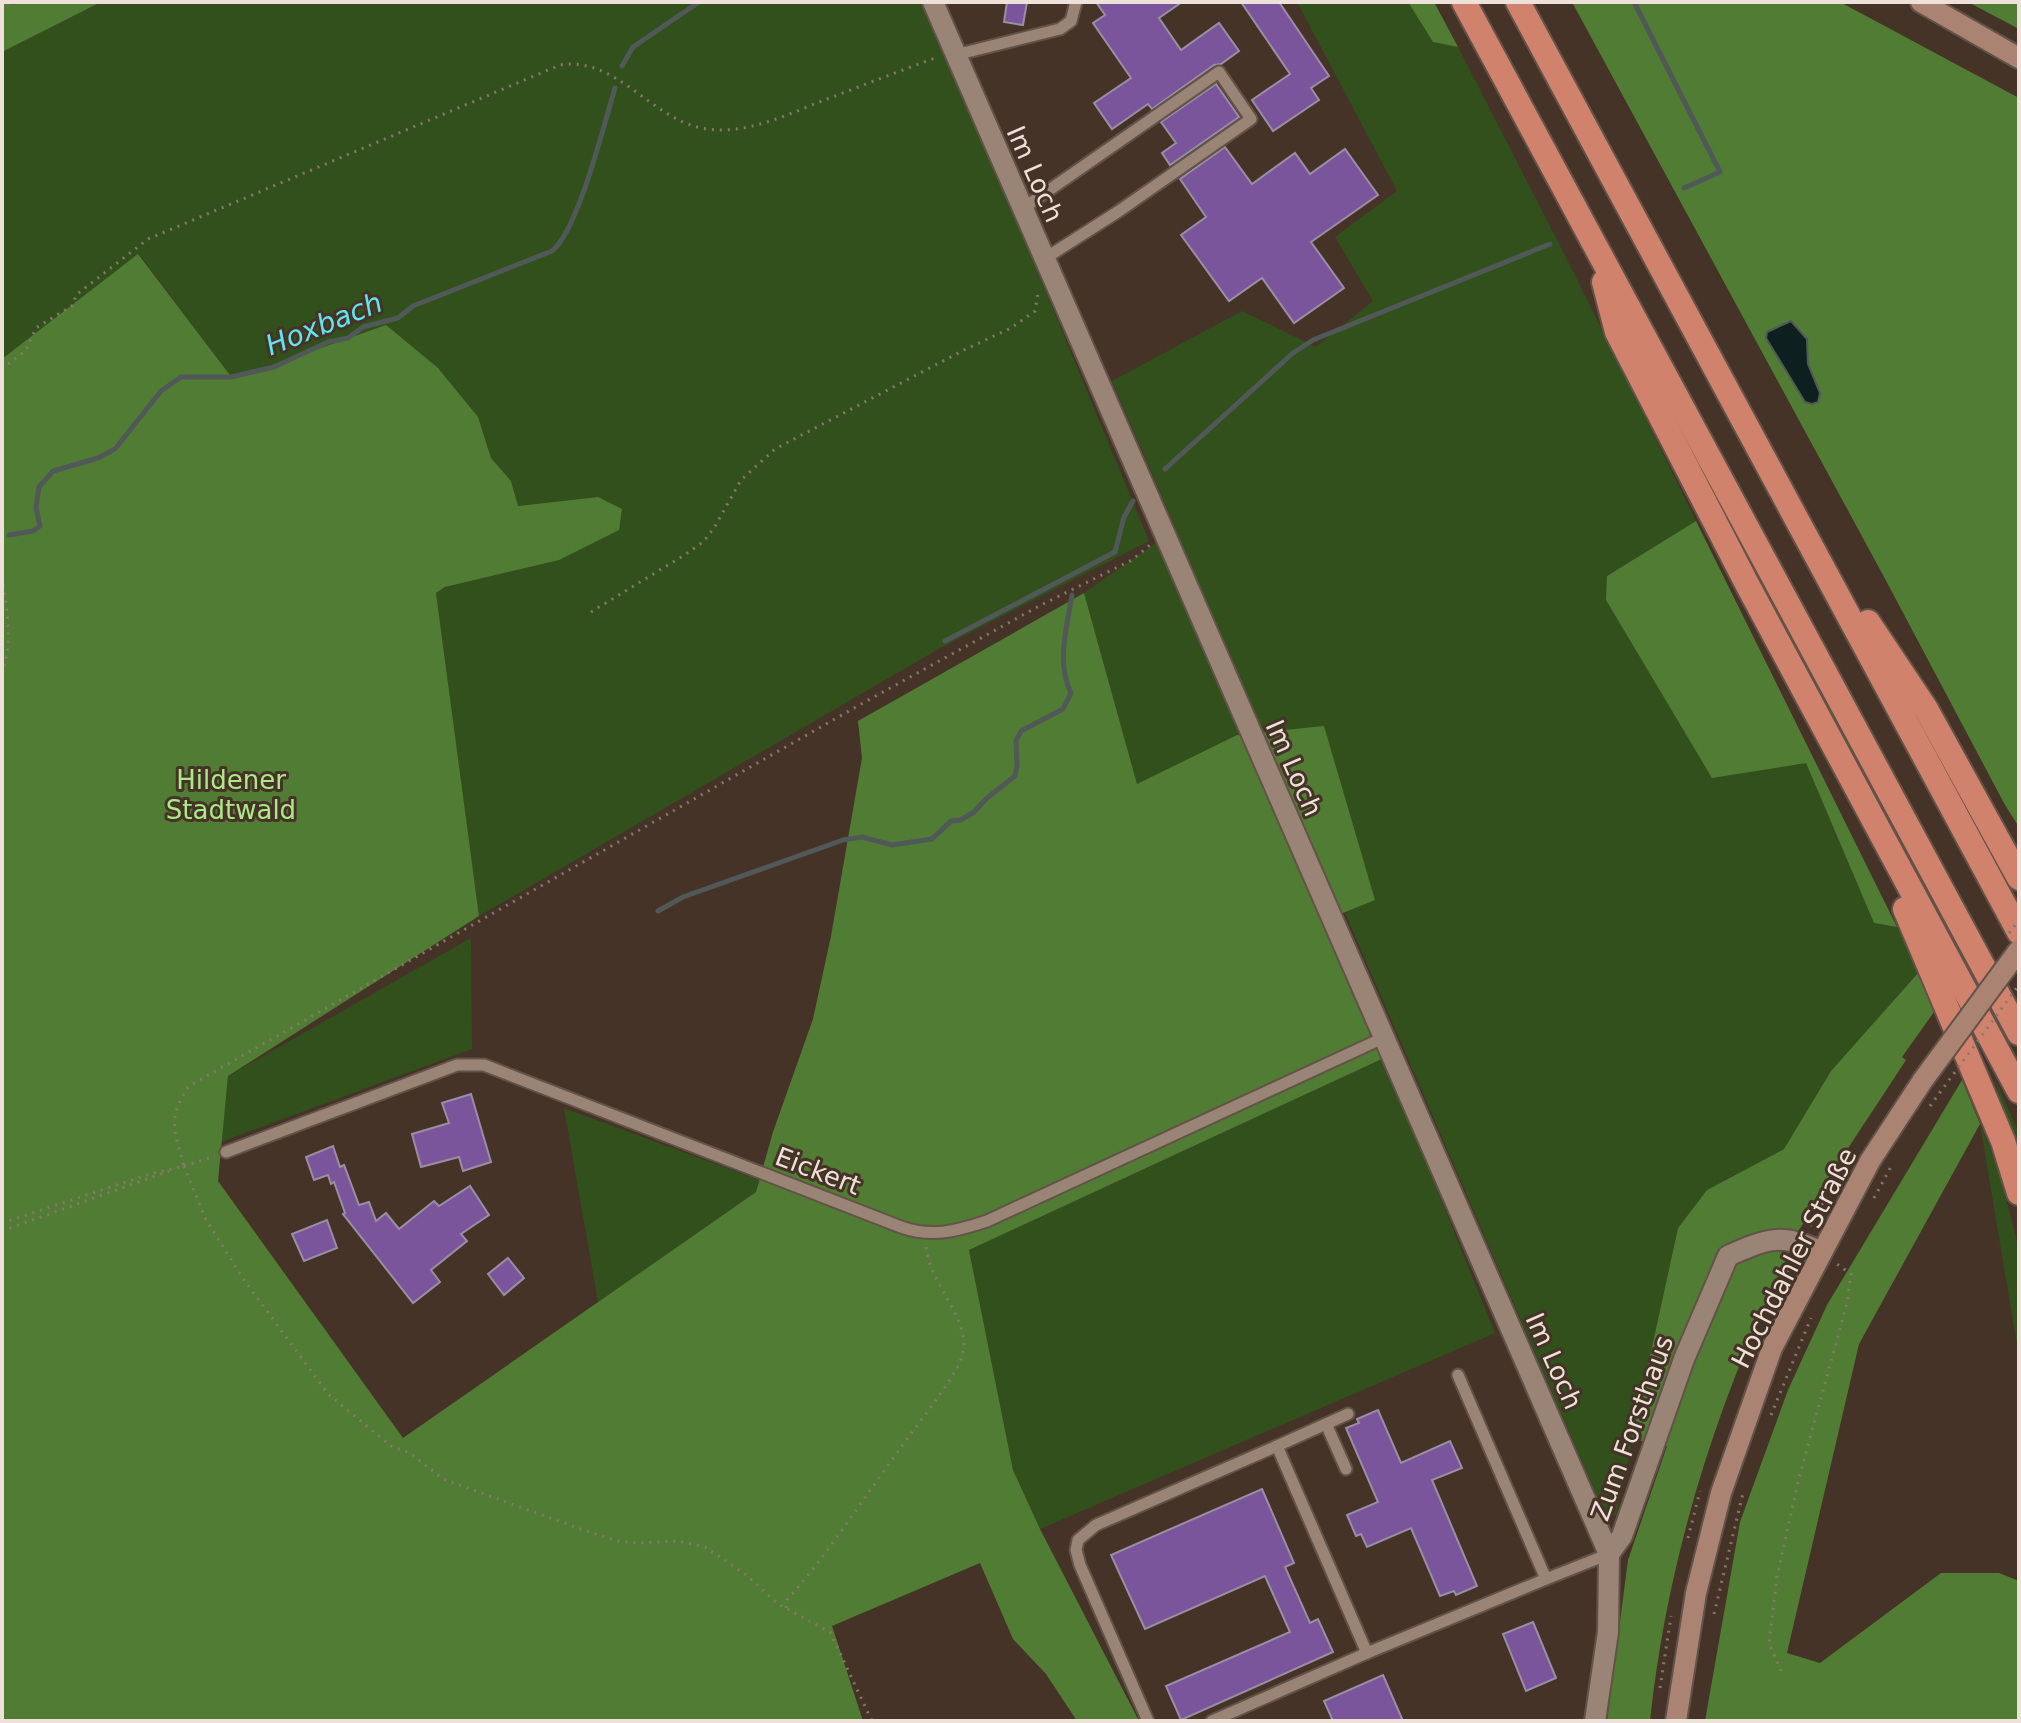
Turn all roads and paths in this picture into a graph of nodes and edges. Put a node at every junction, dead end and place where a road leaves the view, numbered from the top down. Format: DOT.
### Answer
graph roads {
  1 [pos="933,2"];
  2 [pos="1076,2"];
  3 [pos="1464,2"];
  4 [pos="1518,2"];
  5 [pos="1921,2"];
  6 [pos="954,53"];
  7 [pos="2019,58"];
  8 [pos="1022,209"];
  9 [pos="1593,241"];
  10 [pos="1044,259"];
  11 [pos="2,369"];
  12 [pos="1794,510"];
  13 [pos="1152,542"];
  14 [pos="2,577"];
  15 [pos="591,612"];
  16 [pos="2,673"];
  17 [pos="1826,733"];
  18 [pos="2019,878"];
  19 [pos="2019,932"];
  20 [pos="2019,950"];
  21 [pos="2019,985"];
  22 [pos="2019,1033"];
  23 [pos="1383,1038"];
  24 [pos="2019,1091"];
  25 [pos="1930,1106"];
  26 [pos="226,1152"];
  27 [pos="1900,1152"];
  28 [pos="184,1166"];
  29 [pos="2019,1193"];
  30 [pos="1874,1198"];
  31 [pos="2,1223"];
  32 [pos="2,1231"];
  33 [pos="928,1234"];
  34 [pos="1821,1252"];
  35 [pos="1812,1314"];
  36 [pos="1458,1375"];
  37 [pos="1348,1414"];
  38 [pos="1326,1424"];
  39 [pos="1765,1426"];
  40 [pos="1277,1446"];
  41 [pos="1346,1469"];
  42 [pos="1746,1482"];
  43 [pos="1609,1554"];
  44 [pos="1546,1579"];
  45 [pos="786,1608"];
  46 [pos="1714,1615"];
  47 [pos="1367,1653"];
  48 [pos="1781,1671"];
  49 [pos="872,1721"];
  50 [pos="1148,1721"];
  51 [pos="1212,1721"];
  52 [pos="1595,1721"];
  53 [pos="1676,1721"];
  1 -- 6 [label="street, Im Loch"];
  2 -- 6 [label="lane"];
  3 -- 9 [label="highway"];
  4 -- 12 [label="highway"];
  5 -- 7 [label="main road"];
  6 -- 8 [label="street, Im Loch"];
  6 -- 11 [label="path"];
  8 -- 10 [label="street, Im Loch"];
  8 -- 10 [label="lane"];
  9 -- 17 [label="highway"];
  9 -- 22 [label="highway"];
  10 -- 15 [label="path"];
  10 -- 23 [label="street, Im Loch"];
  12 -- 18 [label="highway"];
  12 -- 19 [label="highway"];
  13 -- 28 [label="path"];
  14 -- 16 [label="path"];
  17 -- 24 [label="highway"];
  17 -- 29 [label="highway"];
  20 -- 34 [label="main road, Hochdahler Straße, bridge"];
  21 -- 25 [label="path, bridge"];
  23 -- 33 [label="lane, Eickert"];
  23 -- 43 [label="street, Im Loch"];
  26 -- 28 [label="path"];
  26 -- 33 [label="lane, Eickert"];
  27 -- 30 [label="path"];
  28 -- 31 [label="path"];
  28 -- 32 [label="path"];
  28 -- 45 [label="path"];
  33 -- 45 [label="path"];
  34 -- 43 [label="street, Zum Forsthaus"];
  34 -- 48 [label="path"];
  34 -- 53 [label="main road, Hochdahler Straße"];
  35 -- 39 [label="path"];
  36 -- 44 [label="lane"];
  37 -- 38 [label="lane"];
  38 -- 40 [label="lane"];
  38 -- 41 [label="lane"];
  40 -- 47 [label="lane"];
  40 -- 50 [label="lane"];
  42 -- 46 [label="path"];
  43 -- 44 [label="lane"];
  43 -- 52 [label="street, Zum Forsthaus"];
  44 -- 47 [label="lane"];
  45 -- 49 [label="path"];
  47 -- 51 [label="lane"];
}
